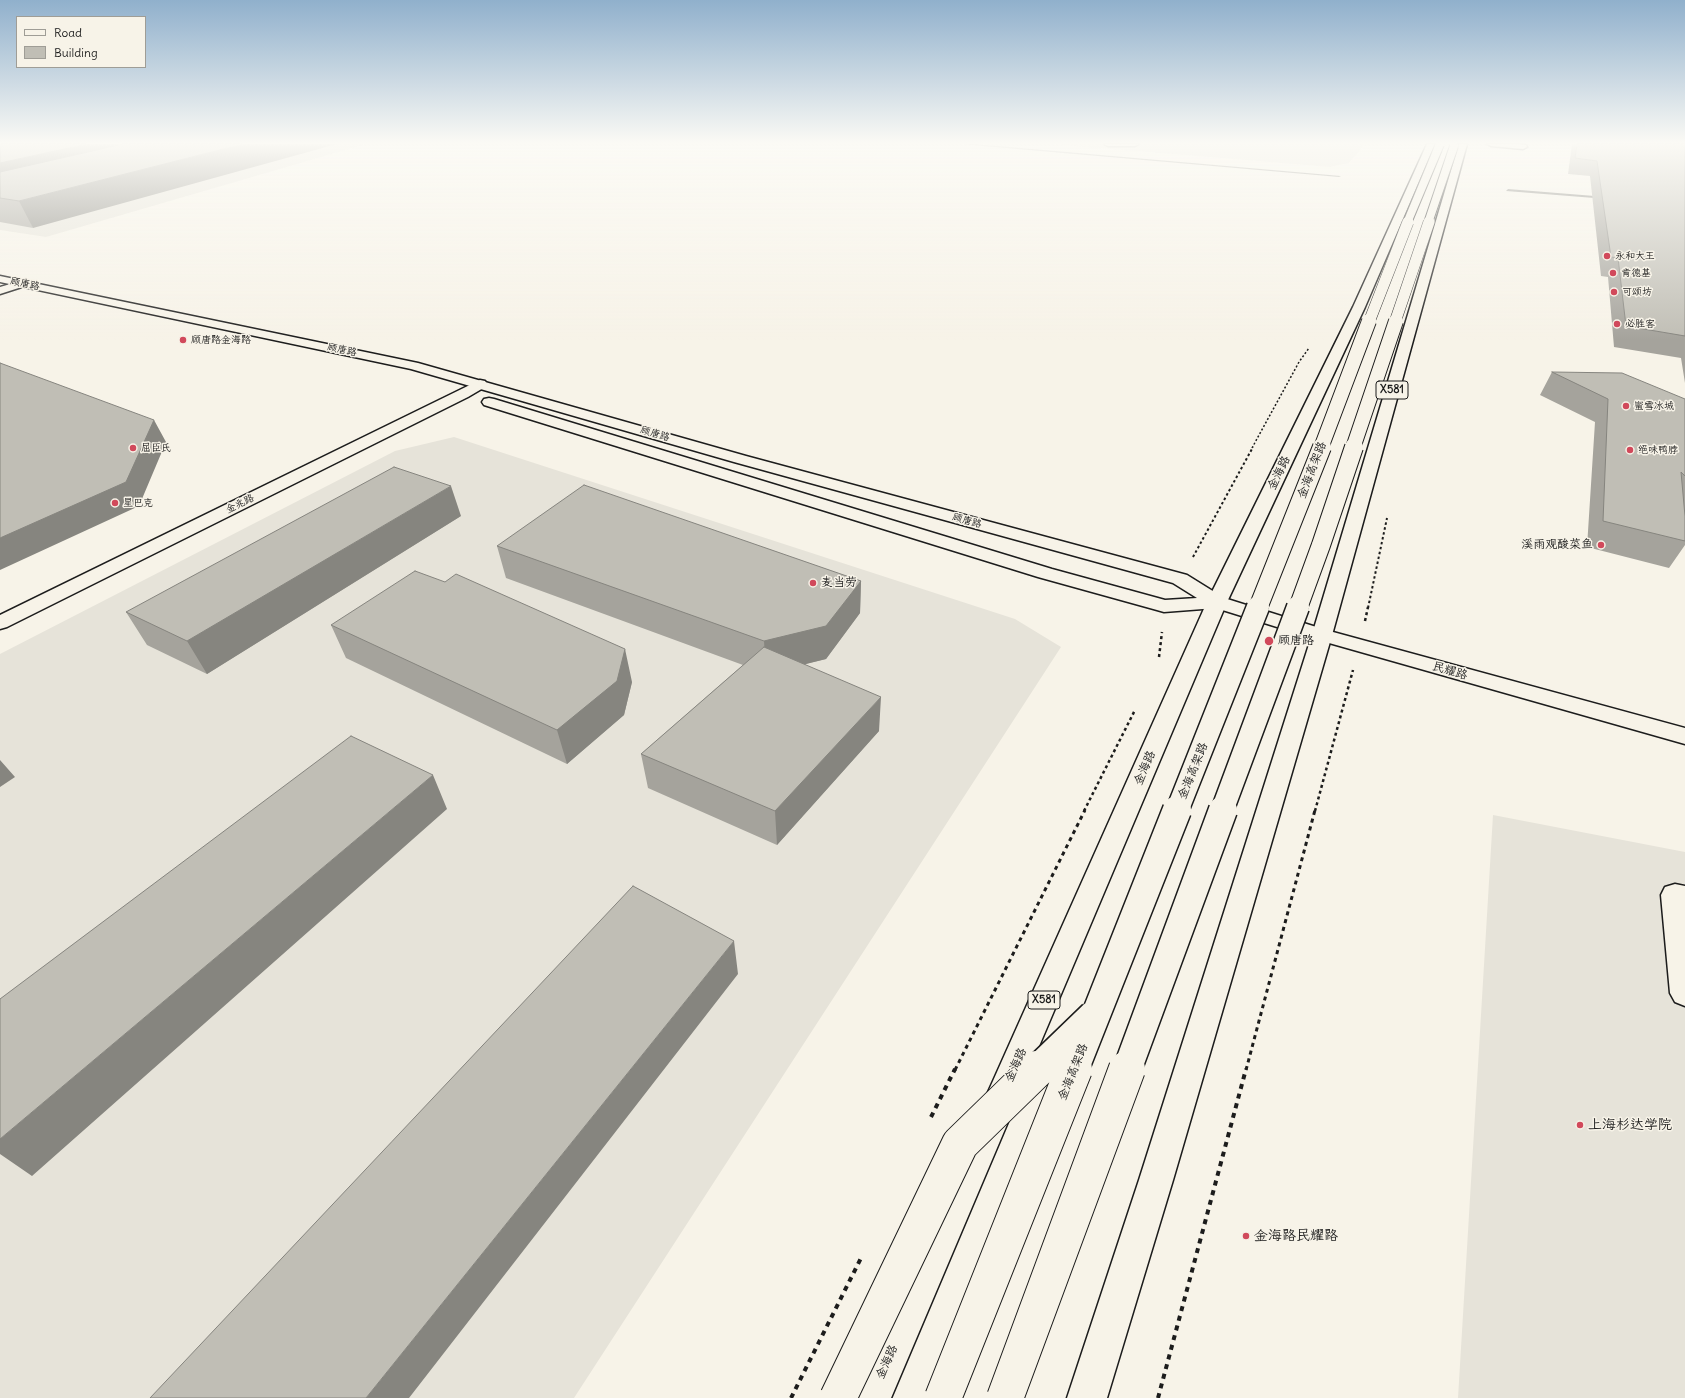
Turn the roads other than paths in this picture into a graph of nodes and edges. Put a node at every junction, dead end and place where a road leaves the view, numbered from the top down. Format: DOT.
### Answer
graph roads {
  1 [pos="1402,209"];
  2 [pos="1413,209"];
  3 [pos="1433,209"];
  4 [pos="1444,209"];
  5 [pos="2,287"];
  6 [pos="480,384"];
  7 [pos="463,394"];
  8 [pos="1217,602"];
  9 [pos="0,623"];
  10 [pos="1322,635"];
  11 [pos="1685,736"];
  12 [pos="1685,897"];
  13 [pos="1685,993"];
  14 [pos="1098,1010"];
  15 [pos="838,1398"];
  16 [pos="871,1398"];
  17 [pos="943,1398"];
  18 [pos="1004,1398"];
  19 [pos="1087,1398"];
  1 -- 8 [label="main road, 金海路 / X581"];
  2 -- 14 [label="main road, 金海高架路, bridge"];
  3 -- 18 [label="main road, bridge"];
  4 -- 10 [label="main road, X581"];
  5 -- 6 [label="main road, 顾唐路"];
  5 -- 7 [label="main road, 顾唐路"];
  6 -- 7 [label="main road, 金兆路"];
  6 -- 8 [label="main road, 顾唐路"];
  7 -- 8 [label="main road, 顾唐路"];
  7 -- 9 [label="main road, 金兆路"];
  8 -- 10 [label="main road, 民耀路"];
  8 -- 16 [label="main road, 金海路 / X581"];
  10 -- 11 [label="main road, 民耀路"];
  10 -- 19 [label="main road, X581"];
  12 -- 13 [label="main road"];
  14 -- 15 [label="main road, bridge"];
  14 -- 17 [label="main road, 金海高架路, bridge"];
}
